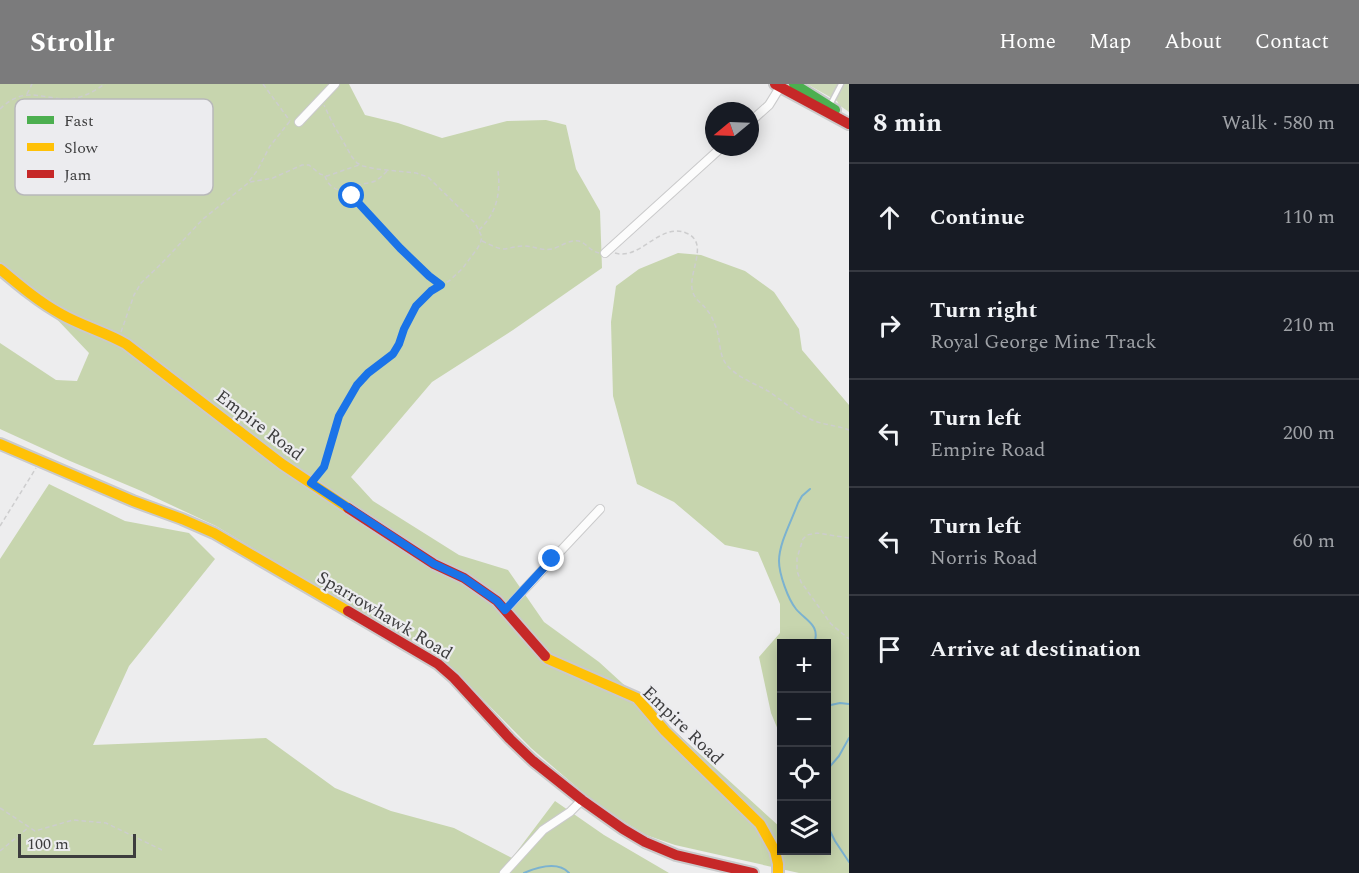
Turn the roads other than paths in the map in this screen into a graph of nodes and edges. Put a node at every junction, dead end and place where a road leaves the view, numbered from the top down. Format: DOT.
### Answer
graph roads {
  1 [pos="335,84"];
  2 [pos="794,84"];
  3 [pos="841,84"];
  4 [pos="779,85"];
  5 [pos="830,106"];
  6 [pos="759,114"];
  7 [pos="849,119"];
  8 [pos="299,122"];
  9 [pos="849,124"];
  10 [pos="712,156"];
  11 [pos="607,251"];
  12 [pos="0,269"];
  13 [pos="0,444"];
  14 [pos="600,508"];
  15 [pos="505,610"];
  16 [pos="582,800"];
  17 [pos="504,873"];
  18 [pos="753,873"];
  19 [pos="778,873"];
  1 -- 8 [label="street"];
  2 -- 5 [label="street"];
  3 -- 5 [label="lane"];
  4 -- 6 [label="street"];
  4 -- 9 [label="street"];
  5 -- 7 [label="street"];
  10 -- 11 [label="street"];
  12 -- 15 [label="street, Empire Road"];
  13 -- 16 [label="street, Sparrowhawk Road"];
  14 -- 15 [label="street"];
  15 -- 19 [label="street, Empire Road"];
  16 -- 17 [label="street"];
  16 -- 18 [label="street, Sparrowhawk Road"];
}
